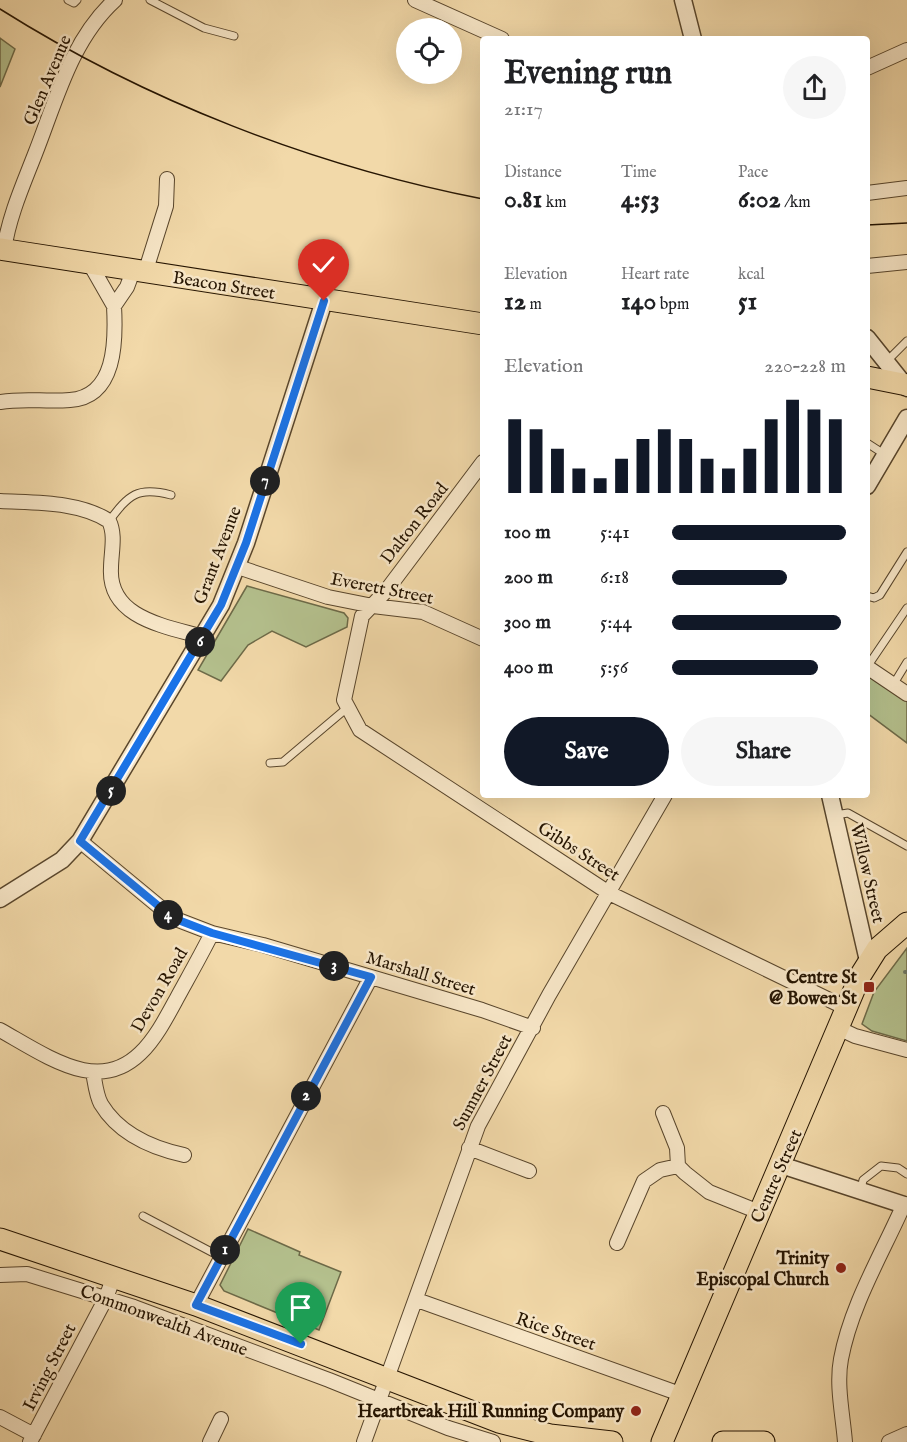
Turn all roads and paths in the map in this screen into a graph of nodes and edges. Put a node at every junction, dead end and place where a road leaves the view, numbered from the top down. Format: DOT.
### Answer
graph roads {
  1 [pos="68,0"];
  2 [pos="77,0"];
  3 [pos="150,0"];
  4 [pos="415,0"];
  5 [pos="683,0"];
  6 [pos="107,3"];
  7 [pos="234,36"];
  8 [pos="495,36"];
  9 [pos="692,36"];
  10 [pos="907,50"];
  11 [pos="870,67"];
  12 [pos="167,179"];
  13 [pos="907,188"];
  14 [pos="870,193"];
  15 [pos="2,250"];
  16 [pos="907,262"];
  17 [pos="90,264"];
  18 [pos="870,266"];
  19 [pos="139,272"];
  20 [pos="324,301"];
  21 [pos="114,306"];
  22 [pos="480,324"];
  23 [pos="907,341"];
  24 [pos="870,342"];
  25 [pos="886,362"];
  26 [pos="870,378"];
  27 [pos="906,389"];
  28 [pos="0,402"];
  29 [pos="907,419"];
  30 [pos="870,445"];
  31 [pos="886,455"];
  32 [pos="480,466"];
  33 [pos="870,481"];
  34 [pos="171,495"];
  35 [pos="0,501"];
  36 [pos="109,521"];
  37 [pos="907,552"];
  38 [pos="238,567"];
  39 [pos="870,597"];
  40 [pos="373,606"];
  41 [pos="907,608"];
  42 [pos="203,637"];
  43 [pos="480,638"];
  44 [pos="907,662"];
  45 [pos="870,663"];
  46 [pos="870,669"];
  47 [pos="893,685"];
  48 [pos="907,694"];
  49 [pos="347,708"];
  50 [pos="270,763"];
  51 [pos="663,798"];
  52 [pos="831,798"];
  53 [pos="835,815"];
  54 [pos="80,841"];
  55 [pos="907,846"];
  56 [pos="609,893"];
  57 [pos="0,899"];
  58 [pos="907,923"];
  59 [pos="212,933"];
  60 [pos="868,961"];
  61 [pos="371,977"];
  62 [pos="842,1018"];
  63 [pos="533,1028"];
  64 [pos="0,1030"];
  65 [pos="907,1050"];
  66 [pos="93,1072"];
  67 [pos="663,1113"];
  68 [pos="469,1148"];
  69 [pos="184,1155"];
  70 [pos="782,1165"];
  71 [pos="678,1166"];
  72 [pos="529,1171"];
  73 [pos="907,1174"];
  74 [pos="861,1190"];
  75 [pos="905,1205"];
  76 [pos="759,1212"];
  77 [pos="143,1216"];
  78 [pos="0,1239"];
  79 [pos="616,1243"];
  80 [pos="33,1250"];
  81 [pos="221,1257"];
  82 [pos="27,1274"];
  83 [pos="0,1275"];
  84 [pos="114,1276"];
  85 [pos="106,1298"];
  86 [pos="417,1300"];
  87 [pos="196,1305"];
  88 [pos="388,1378"];
  89 [pos="683,1395"];
  90 [pos="380,1400"];
  91 [pos="0,1417"];
  92 [pos="220,1419"];
  93 [pos="907,1434"];
  94 [pos="32,1438"];
  95 [pos="210,1442"];
  96 [pos="364,1442"];
  97 [pos="493,1442"];
  98 [pos="599,1442"];
  99 [pos="662,1442"];
  100 [pos="723,1442"];
  101 [pos="764,1442"];
  102 [pos="845,1442"];
  103 [pos="889,1442"];
  1 -- 2 [label="lane"];
  3 -- 7 [label="lane"];
  4 -- 8 [label="street"];
  5 -- 9 [label="street"];
  6 -- 15 [label="street, Glen Avenue"];
  10 -- 11 [label="street"];
  12 -- 19 [label="street"];
  13 -- 14 [label="street"];
  15 -- 17 [label="main road, Beacon Street"];
  16 -- 18 [label="street"];
  17 -- 19 [label="main road, Beacon Street"];
  17 -- 21 [label="street"];
  19 -- 20 [label="main road, Beacon Street"];
  19 -- 21 [label="street"];
  20 -- 22 [label="main road, Beacon Street"];
  20 -- 38 [label="street, Grant Avenue"];
  21 -- 28 [label="street"];
  23 -- 25 [label="lane"];
  24 -- 25 [label="street"];
  25 -- 27 [label="street"];
  26 -- 27 [label="main road"];
  29 -- 31 [label="street"];
  30 -- 31 [label="lane"];
  31 -- 33 [label="street"];
  32 -- 40 [label="street, Dalton Road"];
  34 -- 36 [label="lane"];
  35 -- 36 [label="street"];
  36 -- 42 [label="street"];
  37 -- 39 [label="lane"];
  38 -- 40 [label="street, Everett Street"];
  38 -- 42 [label="street, Grant Avenue"];
  40 -- 43 [label="street, Everett Street"];
  40 -- 49 [label="street"];
  41 -- 45 [label="lane"];
  42 -- 54 [label="street, Grant Avenue"];
  44 -- 47 [label="lane"];
  46 -- 47 [label="street"];
  47 -- 48 [label="street"];
  49 -- 50 [label="lane"];
  49 -- 56 [label="street, Gibbs Street"];
  51 -- 56 [label="street, Sumner Street"];
  52 -- 53 [label="street, Willow Street"];
  53 -- 55 [label="lane"];
  53 -- 60 [label="street, Willow Street"];
  54 -- 57 [label="street, Grant Avenue"];
  54 -- 59 [label="street, Marshall Street"];
  56 -- 62 [label="street, Gibbs Street"];
  56 -- 63 [label="street, Sumner Street"];
  58 -- 60 [label="main road, Centre Street"];
  59 -- 61 [label="street, Marshall Street"];
  59 -- 66 [label="street, Devon Road"];
  60 -- 62 [label="main road, Centre Street"];
  61 -- 63 [label="street, Marshall Street"];
  61 -- 81 [label="street"];
  62 -- 65 [label="street, Gibbs Street"];
  62 -- 70 [label="main road, Centre Street"];
  63 -- 68 [label="street, Sumner Street"];
  64 -- 66 [label="street, Devon Road"];
  66 -- 69 [label="street"];
  67 -- 71 [label="street"];
  68 -- 72 [label="street"];
  68 -- 86 [label="street, Sumner Street"];
  70 -- 74 [label="street"];
  70 -- 76 [label="main road, Centre Street"];
  71 -- 76 [label="street"];
  71 -- 79 [label="street"];
  73 -- 74 [label="lane"];
  74 -- 75 [label="street"];
  75 -- 102 [label="street"];
  76 -- 89 [label="main road, Centre Street"];
  77 -- 81 [label="lane"];
  78 -- 80 [label="main road, Commonwealth Avenue"];
  80 -- 82 [label="street"];
  80 -- 84 [label="main road, Commonwealth Avenue"];
  81 -- 87 [label="street"];
  82 -- 83 [label="street, Commonwealth Avenue"];
  82 -- 85 [label="street, Commonwealth Avenue"];
  84 -- 85 [label="street, Irving Street"];
  84 -- 87 [label="main road, Commonwealth Avenue"];
  85 -- 90 [label="street, Commonwealth Avenue"];
  85 -- 94 [label="street, Irving Street"];
  86 -- 88 [label="street, Sumner Street"];
  86 -- 89 [label="street, Rice Street"];
  87 -- 88 [label="main road, Commonwealth Avenue"];
  88 -- 90 [label="street, Sumner Street"];
  88 -- 98 [label="main road, Commonwealth Avenue"];
  89 -- 99 [label="main road, Centre Street"];
  90 -- 96 [label="street, Sumner Street"];
  90 -- 97 [label="street, Commonwealth Avenue"];
  91 -- 94 [label="street"];
  92 -- 95 [label="street"];
  93 -- 103 [label="street"];
  100 -- 101 [label="main road"];
}
